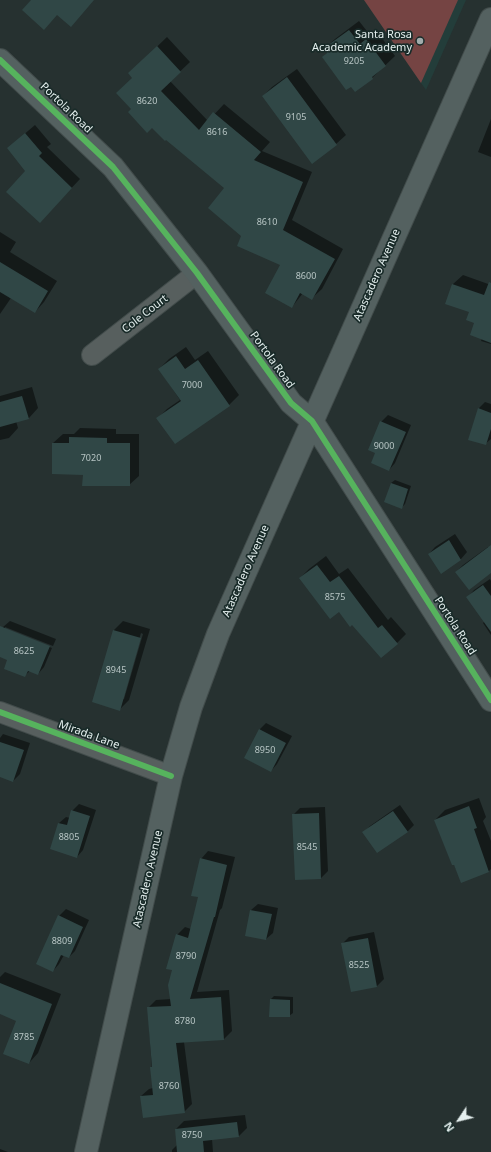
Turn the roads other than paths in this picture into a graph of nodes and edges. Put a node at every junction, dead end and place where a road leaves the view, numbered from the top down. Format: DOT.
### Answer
graph roads {
  1 [pos="491,19"];
  2 [pos="0,60"];
  3 [pos="197,273"];
  4 [pos="92,355"];
  5 [pos="312,421"];
  6 [pos="491,700"];
  7 [pos="0,712"];
  8 [pos="171,776"];
  9 [pos="86,1152"];
  1 -- 5 [label="main road, Atascadero Avenue"];
  2 -- 3 [label="main road, Portola Road"];
  3 -- 4 [label="street, Cole Court"];
  3 -- 5 [label="main road, Portola Road"];
  5 -- 6 [label="main road, Portola Road"];
  5 -- 8 [label="main road, Atascadero Avenue"];
  7 -- 8 [label="street, Mirada Lane"];
  8 -- 9 [label="main road, Atascadero Avenue"];
}
